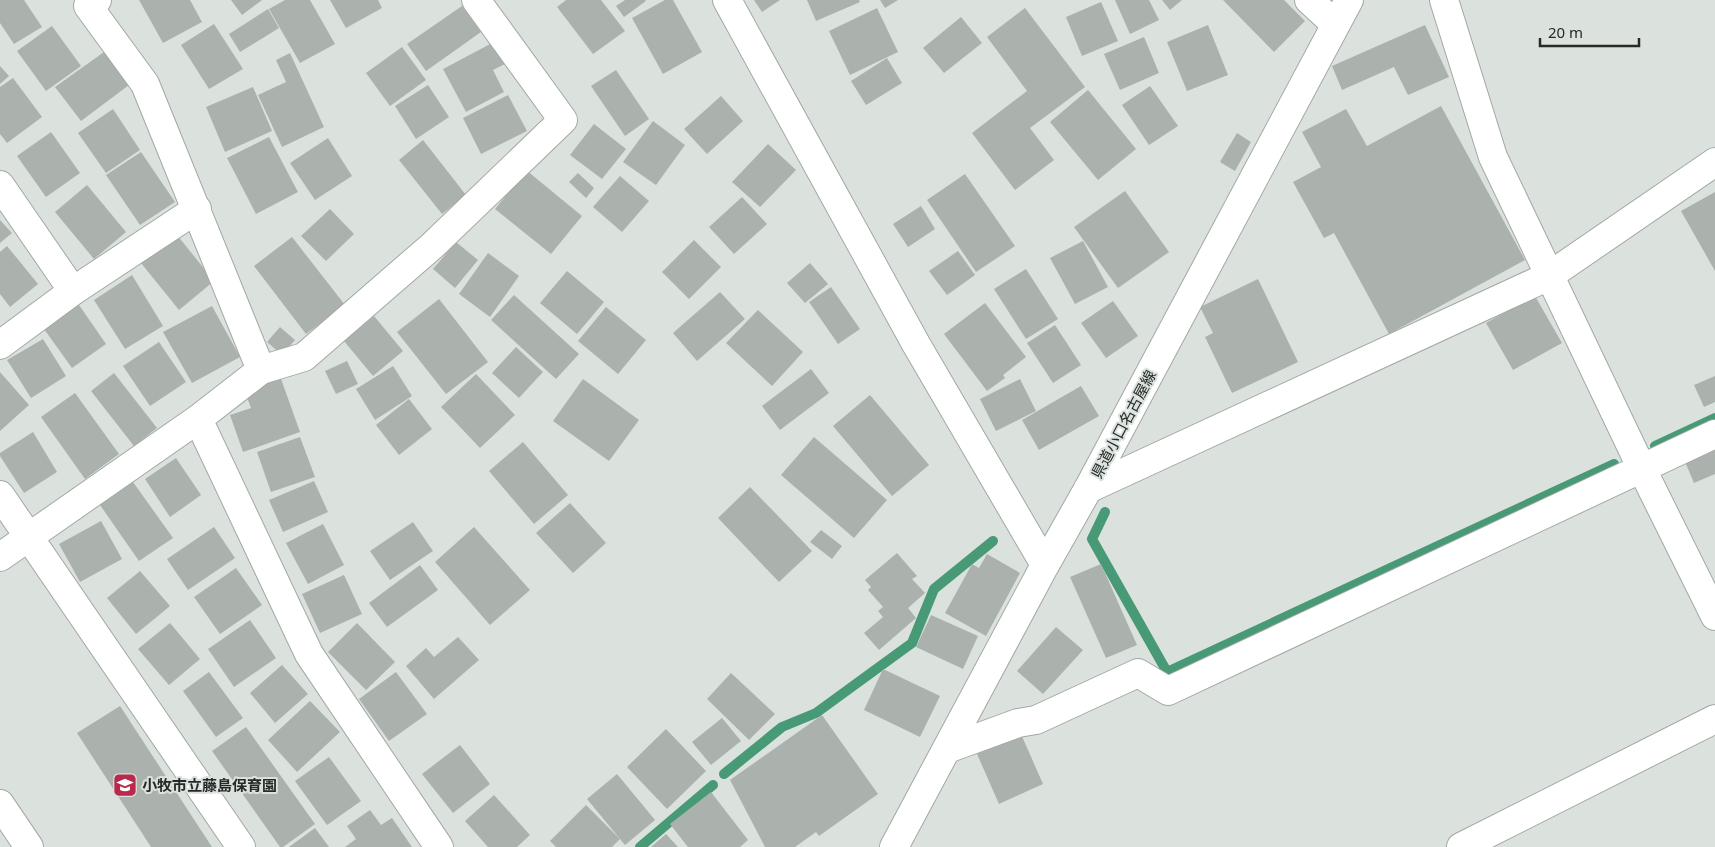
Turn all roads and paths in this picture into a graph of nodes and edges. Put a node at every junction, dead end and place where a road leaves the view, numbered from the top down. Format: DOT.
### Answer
graph roads {
  1 [pos="476,0"];
  2 [pos="727,0"];
  3 [pos="1309,0"];
  4 [pos="1349,0"];
  5 [pos="1444,0"];
  6 [pos="90,2"];
  7 [pos="1335,24"];
  8 [pos="1715,162"];
  9 [pos="0,185"];
  10 [pos="197,209"];
  11 [pos="1549,276"];
  12 [pos="73,291"];
  13 [pos="0,345"];
  14 [pos="261,370"];
  15 [pos="198,419"];
  16 [pos="1715,434"];
  17 [pos="1642,469"];
  18 [pos="1088,489"];
  19 [pos="0,495"];
  20 [pos="29,537"];
  21 [pos="0,557"];
  22 [pos="1045,565"];
  23 [pos="1715,616"];
  24 [pos="1715,719"];
  25 [pos="947,749"];
  26 [pos="0,804"];
  27 [pos="29,847"];
  28 [pos="241,847"];
  29 [pos="439,847"];
  30 [pos="894,847"];
  31 [pos="1461,847"];
  1 -- 14 [label="street"];
  2 -- 22 [label="street"];
  3 -- 7 [label="street"];
  4 -- 7 [label="street, 県道小口名古屋線"];
  5 -- 11 [label="street"];
  6 -- 10 [label="street"];
  7 -- 18 [label="street, 県道小口名古屋線"];
  8 -- 11 [label="street"];
  9 -- 12 [label="street"];
  10 -- 12 [label="street"];
  10 -- 14 [label="street"];
  11 -- 17 [label="street"];
  11 -- 18 [label="street"];
  12 -- 13 [label="street"];
  14 -- 15 [label="street"];
  15 -- 20 [label="street"];
  15 -- 29 [label="street"];
  16 -- 17 [label="street"];
  17 -- 23 [label="street"];
  17 -- 25 [label="street"];
  18 -- 22 [label="street, 県道小口名古屋線"];
  19 -- 20 [label="street"];
  20 -- 21 [label="street"];
  20 -- 28 [label="street"];
  22 -- 25 [label="street, 県道小口名古屋線"];
  24 -- 31 [label="street"];
  25 -- 30 [label="street, 県道小口名古屋線"];
  26 -- 27 [label="street"];
}
